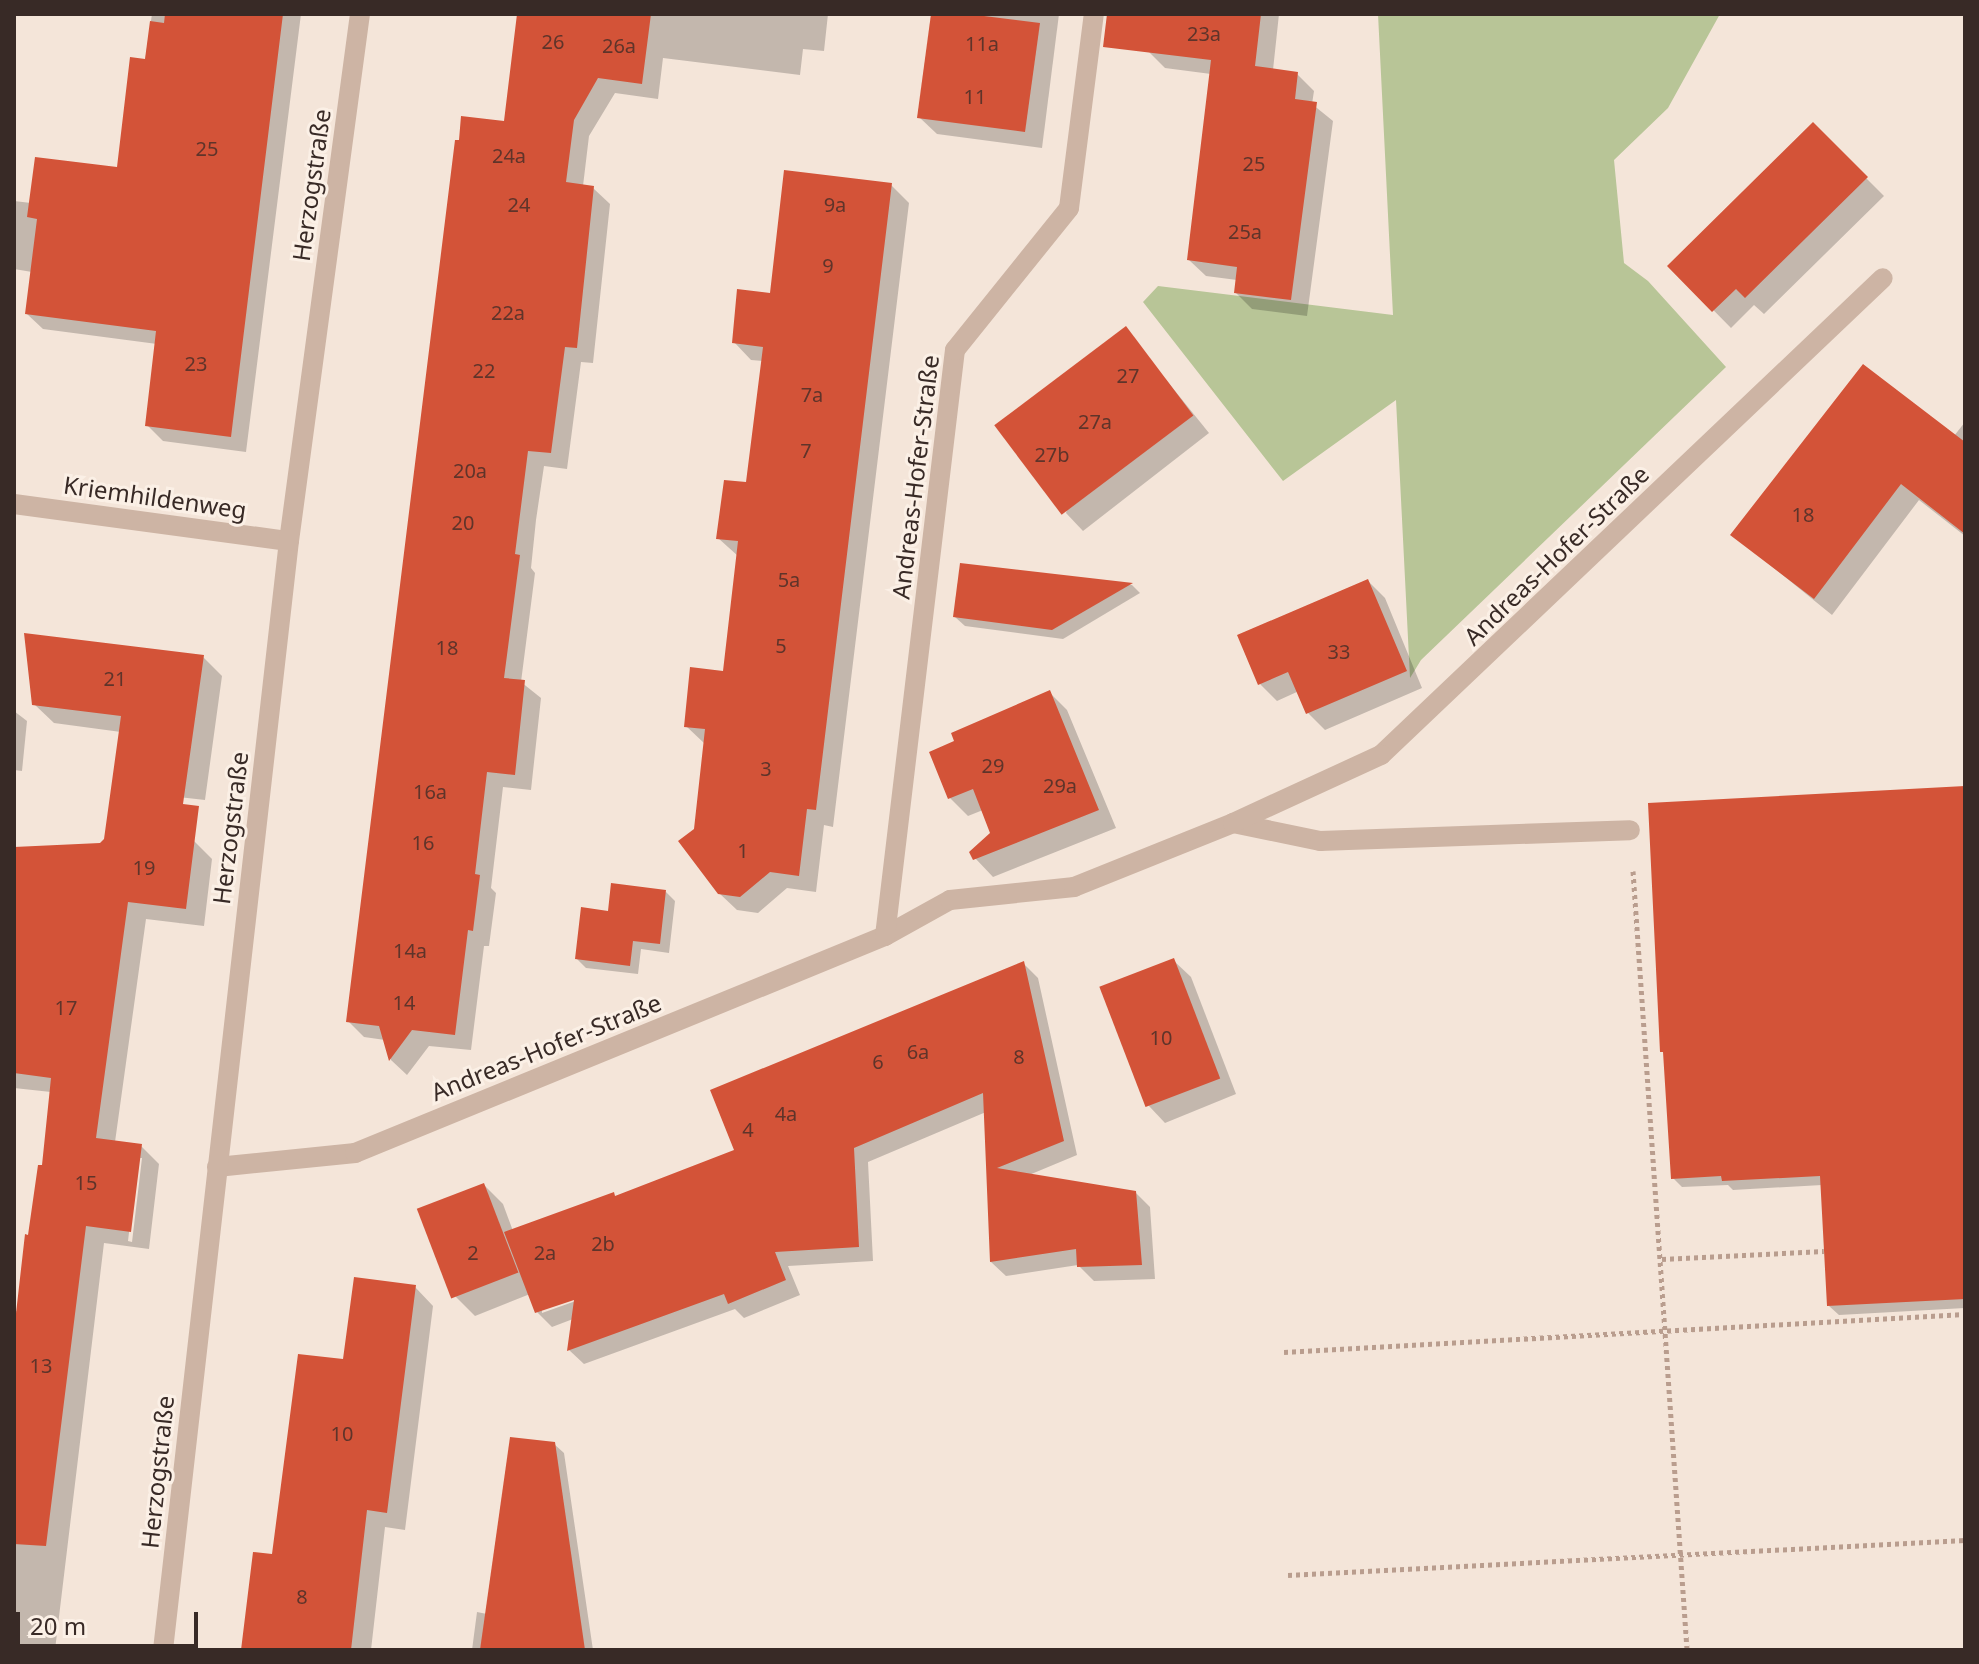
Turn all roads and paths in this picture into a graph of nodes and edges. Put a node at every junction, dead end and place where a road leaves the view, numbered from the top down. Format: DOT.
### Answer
graph roads {
  1 [pos="360,14"];
  2 [pos="1094,14"];
  3 [pos="1883,278"];
  4 [pos="14,504"];
  5 [pos="289,541"];
  6 [pos="1233,823"];
  7 [pos="1630,830"];
  8 [pos="885,936"];
  9 [pos="217,1167"];
  10 [pos="1824,1251"];
  11 [pos="1662,1259"];
  12 [pos="1965,1314"];
  13 [pos="1667,1333"];
  14 [pos="1284,1352"];
  15 [pos="1965,1540"];
  16 [pos="1680,1555"];
  17 [pos="1288,1575"];
  18 [pos="163,1650"];
  19 [pos="1687,1650"];
  1 -- 5 [label="street, Herzogstraße"];
  2 -- 8 [label="street, Andreas-Hofer-Straße"];
  3 -- 6 [label="street, Andreas-Hofer-Straße"];
  4 -- 5 [label="street, Kriemhildenweg"];
  5 -- 9 [label="street, Herzogstraße"];
  6 -- 7 [label="street"];
  6 -- 8 [label="street, Andreas-Hofer-Straße"];
  7 -- 11 [label="path"];
  8 -- 9 [label="street, Andreas-Hofer-Straße"];
  9 -- 18 [label="street, Herzogstraße"];
  10 -- 11 [label="path"];
  11 -- 13 [label="path"];
  12 -- 13 [label="path"];
  13 -- 14 [label="path"];
  13 -- 16 [label="path"];
  15 -- 16 [label="path"];
  16 -- 17 [label="path"];
  16 -- 19 [label="path"];
}
